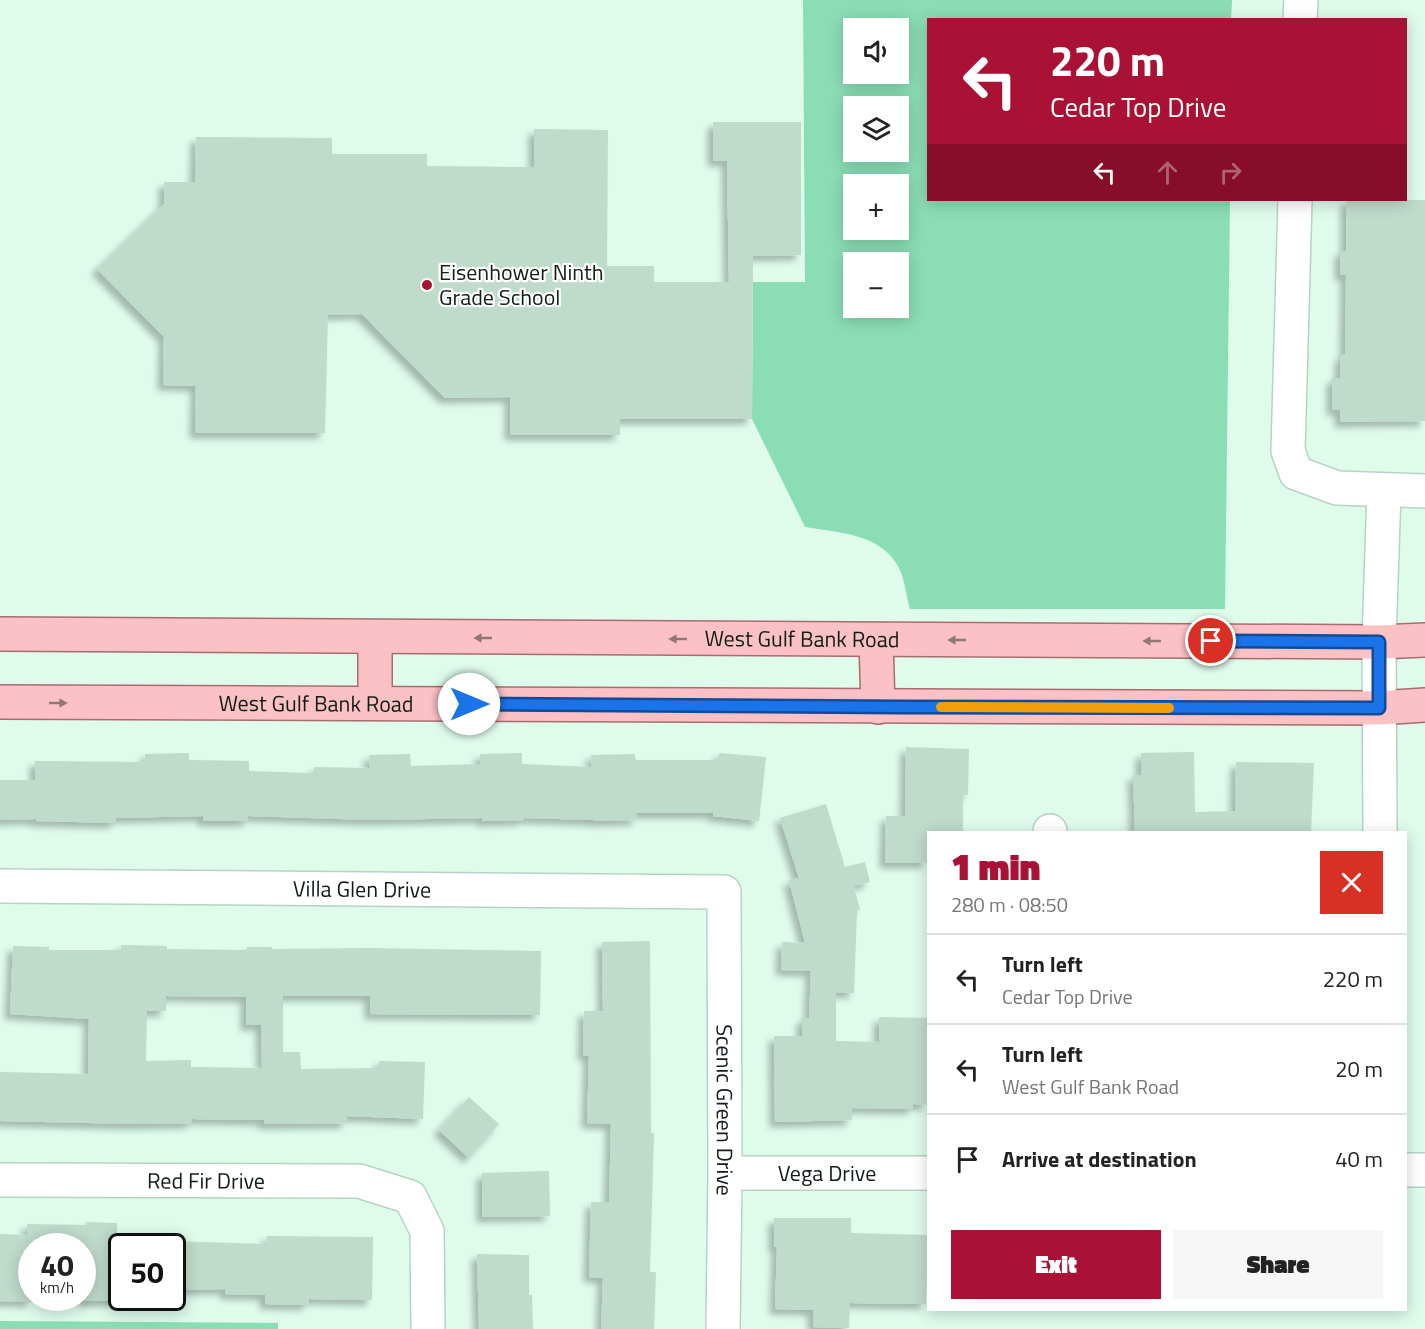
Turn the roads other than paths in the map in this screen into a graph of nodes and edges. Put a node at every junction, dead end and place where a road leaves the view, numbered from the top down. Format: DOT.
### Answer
graph roads {
  1 [pos="1301,0"];
  2 [pos="1300,18"];
  3 [pos="1295,201"];
  4 [pos="1384,491"];
  5 [pos="1425,491"];
  6 [pos="0,634"];
  7 [pos="375,638"];
  8 [pos="876,640"];
  9 [pos="1425,640"];
  10 [pos="1379,642"];
  11 [pos="0,702"];
  12 [pos="375,703"];
  13 [pos="1425,705"];
  14 [pos="878,707"];
  15 [pos="1379,708"];
  16 [pos="1380,831"];
  17 [pos="0,886"];
  18 [pos="724,892"];
  19 [pos="1407,1170"];
  20 [pos="1425,1170"];
  21 [pos="725,1173"];
  22 [pos="927,1173"];
  23 [pos="0,1180"];
  24 [pos="428,1329"];
  25 [pos="723,1329"];
  1 -- 2 [label="street"];
  3 -- 4 [label="street"];
  4 -- 5 [label="street"];
  4 -- 10 [label="street"];
  6 -- 7 [label="main road, West Gulf Bank Road"];
  8 -- 7 [label="main road, West Gulf Bank Road, one-way"];
  7 -- 12 [label="main road"];
  10 -- 8 [label="main road, West Gulf Bank Road, one-way"];
  8 -- 14 [label="main road"];
  9 -- 10 [label="main road, West Gulf Bank Road"];
  10 -- 15 [label="street"];
  11 -- 12 [label="main road, West Gulf Bank Road, one-way"];
  12 -- 14 [label="main road, West Gulf Bank Road"];
  13 -- 15 [label="main road, West Gulf Bank Road"];
  14 -- 15 [label="main road, West Gulf Bank Road"];
  15 -- 16 [label="street"];
  17 -- 18 [label="street, Villa Glen Drive"];
  18 -- 21 [label="street, Scenic Green Drive"];
  19 -- 20 [label="street"];
  21 -- 22 [label="street, Vega Drive"];
  21 -- 25 [label="street, Scenic Green Drive"];
  23 -- 24 [label="street, Red Fir Drive"];
}
